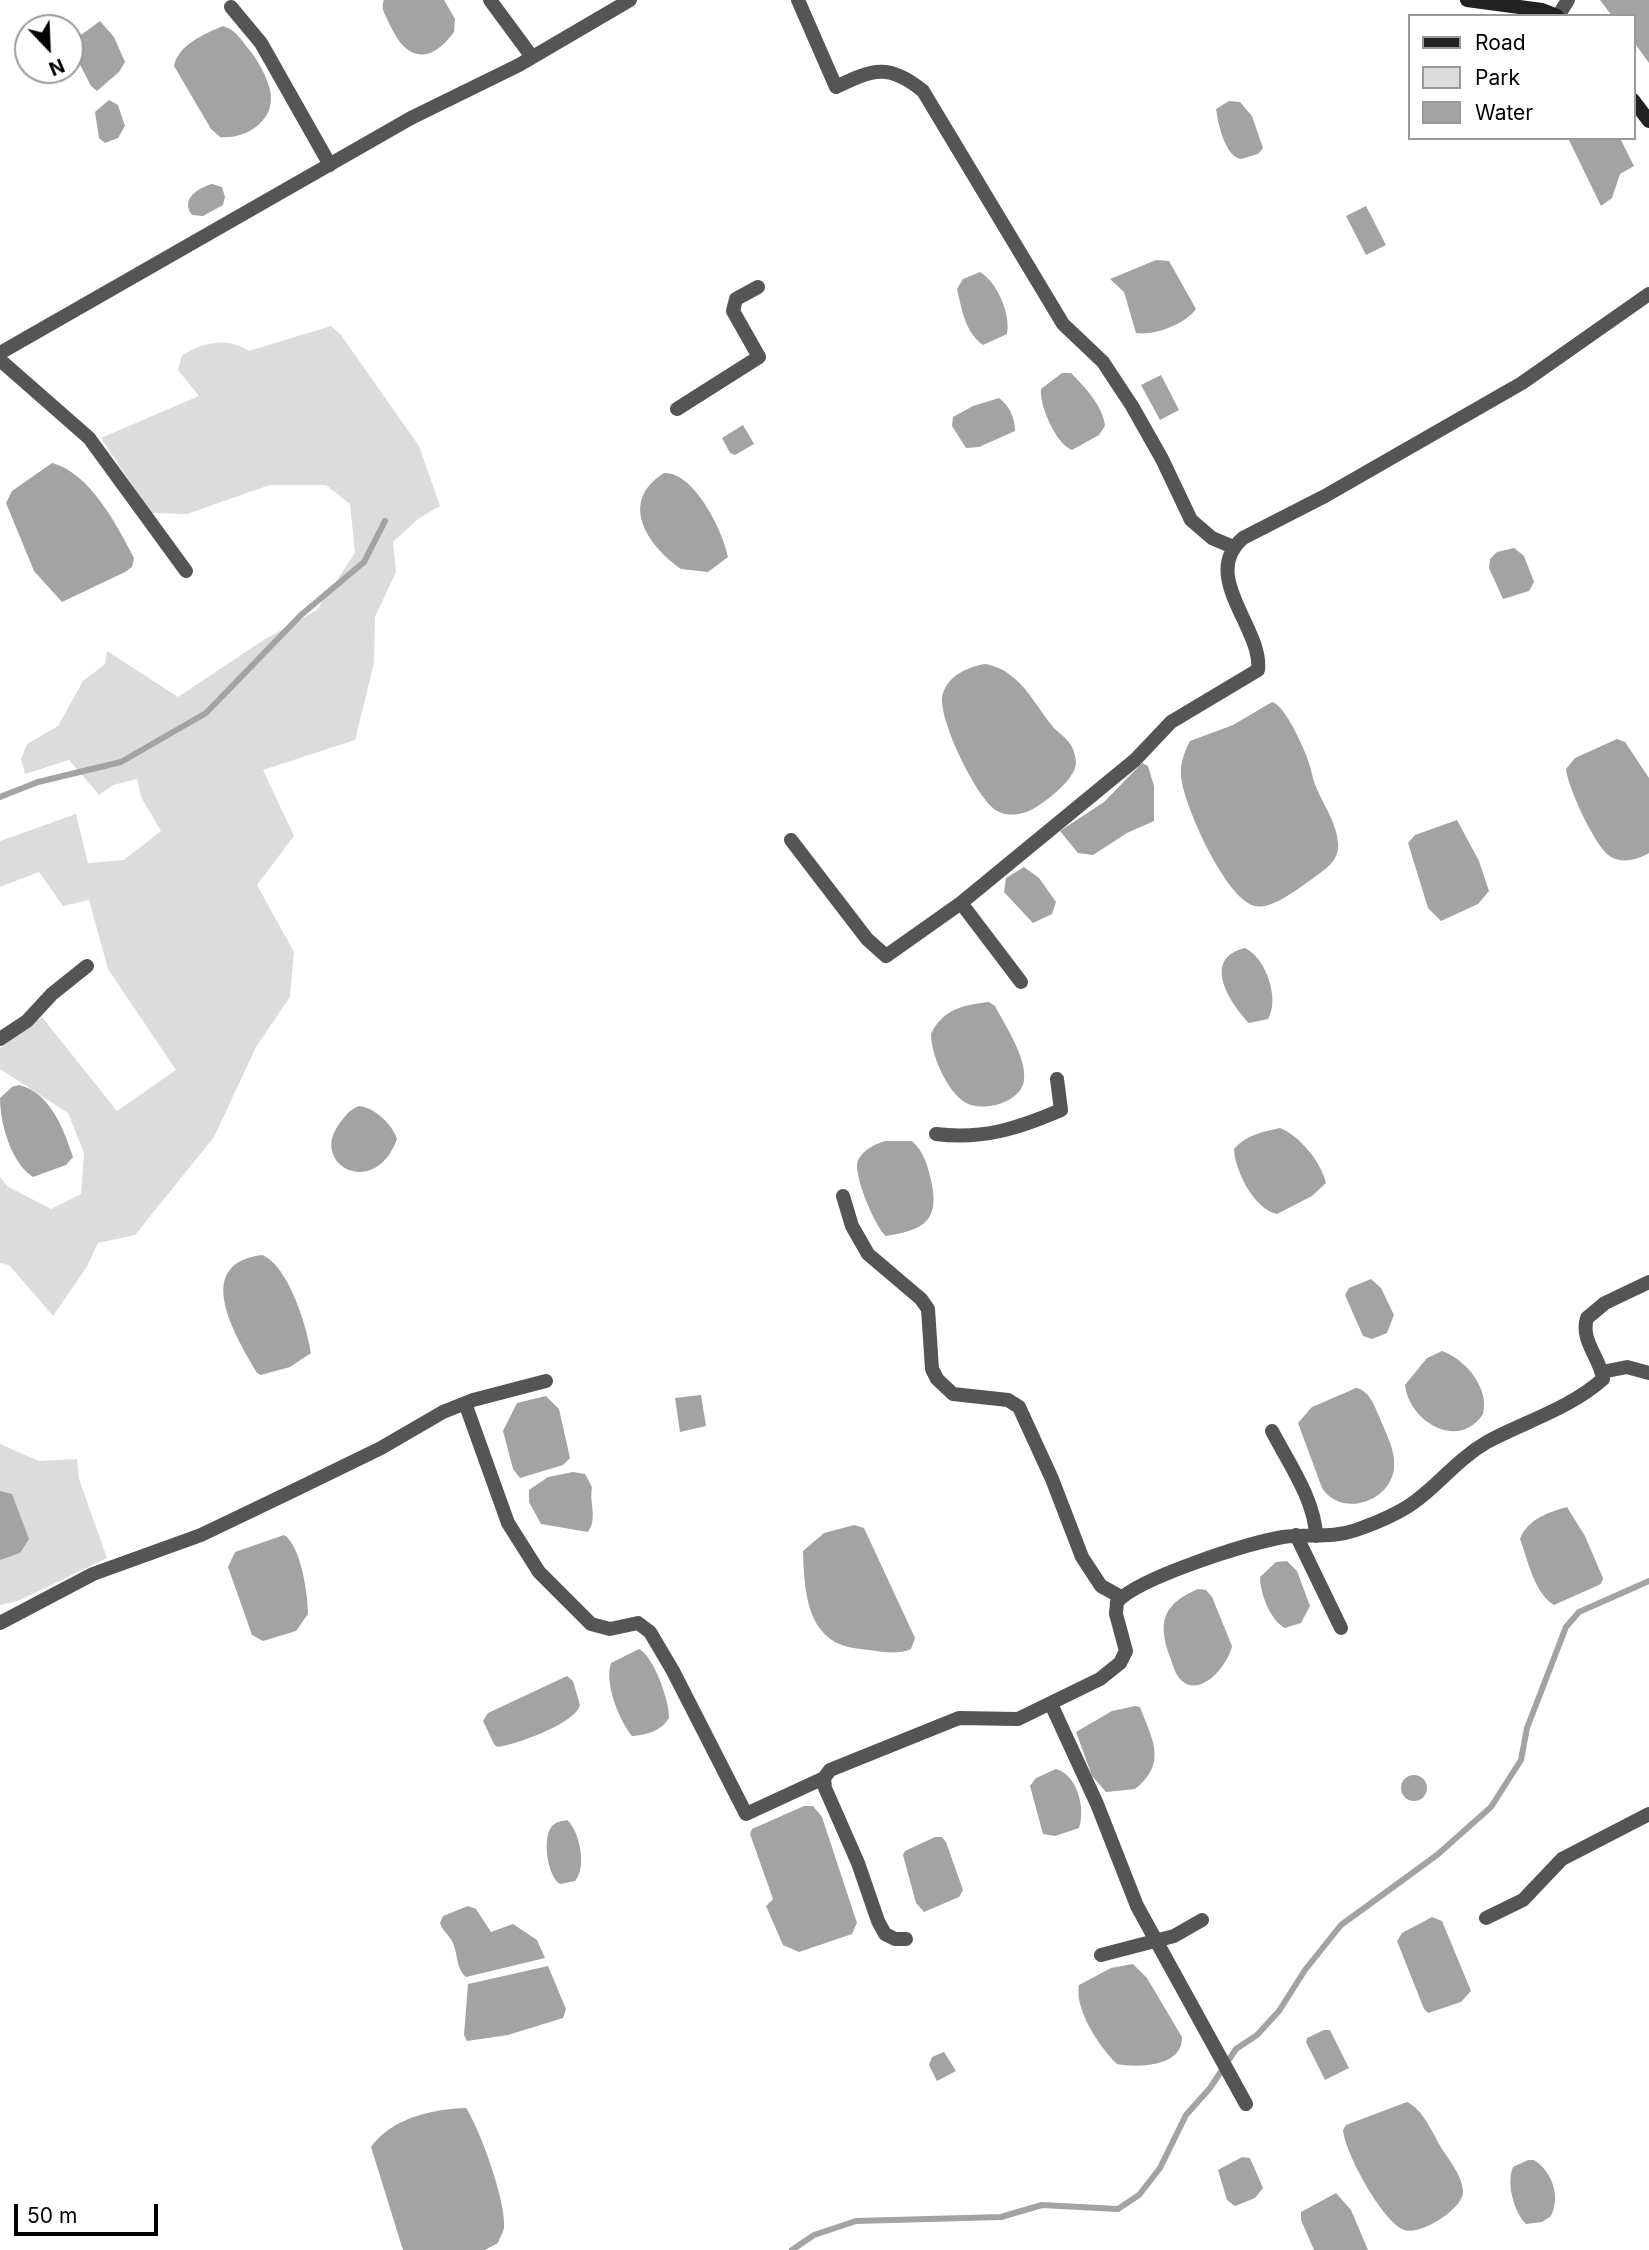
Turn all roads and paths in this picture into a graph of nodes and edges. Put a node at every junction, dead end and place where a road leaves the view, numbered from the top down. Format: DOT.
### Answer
graph roads {
  1 [pos="490,0"];
  2 [pos="630,0"];
  3 [pos="798,0"];
  4 [pos="1467,0"];
  5 [pos="231,7"];
  6 [pos="1552,14"];
  7 [pos="532,57"];
  8 [pos="1635,103"];
  9 [pos="1649,121"];
  10 [pos="330,165"];
  11 [pos="758,287"];
  12 [pos="1649,294"];
  13 [pos="0,353"];
  14 [pos="0,360"];
  15 [pos="677,409"];
  16 [pos="1233,547"];
  17 [pos="186,571"];
  18 [pos="791,840"];
  19 [pos="961,903"];
  20 [pos="87,966"];
  21 [pos="1021,982"];
  22 [pos="0,1039"];
  23 [pos="1057,1079"];
  24 [pos="936,1134"];
  25 [pos="844,1196"];
  26 [pos="1649,1282"];
  27 [pos="1602,1372"];
  28 [pos="1649,1373"];
  29 [pos="546,1381"];
  30 [pos="465,1403"];
  31 [pos="1272,1431"];
  32 [pos="1296,1535"];
  33 [pos="1316,1536"];
  34 [pos="1121,1597"];
  35 [pos="0,1623"];
  36 [pos="1341,1628"];
  37 [pos="1051,1704"];
  38 [pos="824,1778"];
  39 [pos="1649,1814"];
  40 [pos="1486,1918"];
  41 [pos="1202,1920"];
  42 [pos="905,1939"];
  43 [pos="1157,1941"];
  44 [pos="1101,1955"];
  45 [pos="1246,2104"];
  1 -- 7 [label="street"];
  2 -- 7 [label="street"];
  3 -- 16 [label="street"];
  4 -- 6 [label="main road"];
  5 -- 10 [label="street"];
  7 -- 10 [label="street"];
  8 -- 9 [label="main road"];
  10 -- 13 [label="street"];
  11 -- 15 [label="street"];
  12 -- 16 [label="street"];
  14 -- 17 [label="street"];
  16 -- 19 [label="street"];
  18 -- 19 [label="street"];
  19 -- 21 [label="street"];
  20 -- 22 [label="street"];
  23 -- 24 [label="street"];
  25 -- 34 [label="street"];
  26 -- 27 [label="street"];
  27 -- 28 [label="street"];
  27 -- 33 [label="street"];
  29 -- 30 [label="street"];
  30 -- 35 [label="street"];
  30 -- 38 [label="street"];
  31 -- 33 [label="street"];
  32 -- 33 [label="street"];
  32 -- 34 [label="street"];
  32 -- 36 [label="street"];
  34 -- 37 [label="street"];
  37 -- 38 [label="street"];
  37 -- 43 [label="street"];
  38 -- 42 [label="street"];
  39 -- 40 [label="street"];
  41 -- 43 [label="street"];
  43 -- 44 [label="street"];
  43 -- 45 [label="street"];
}
